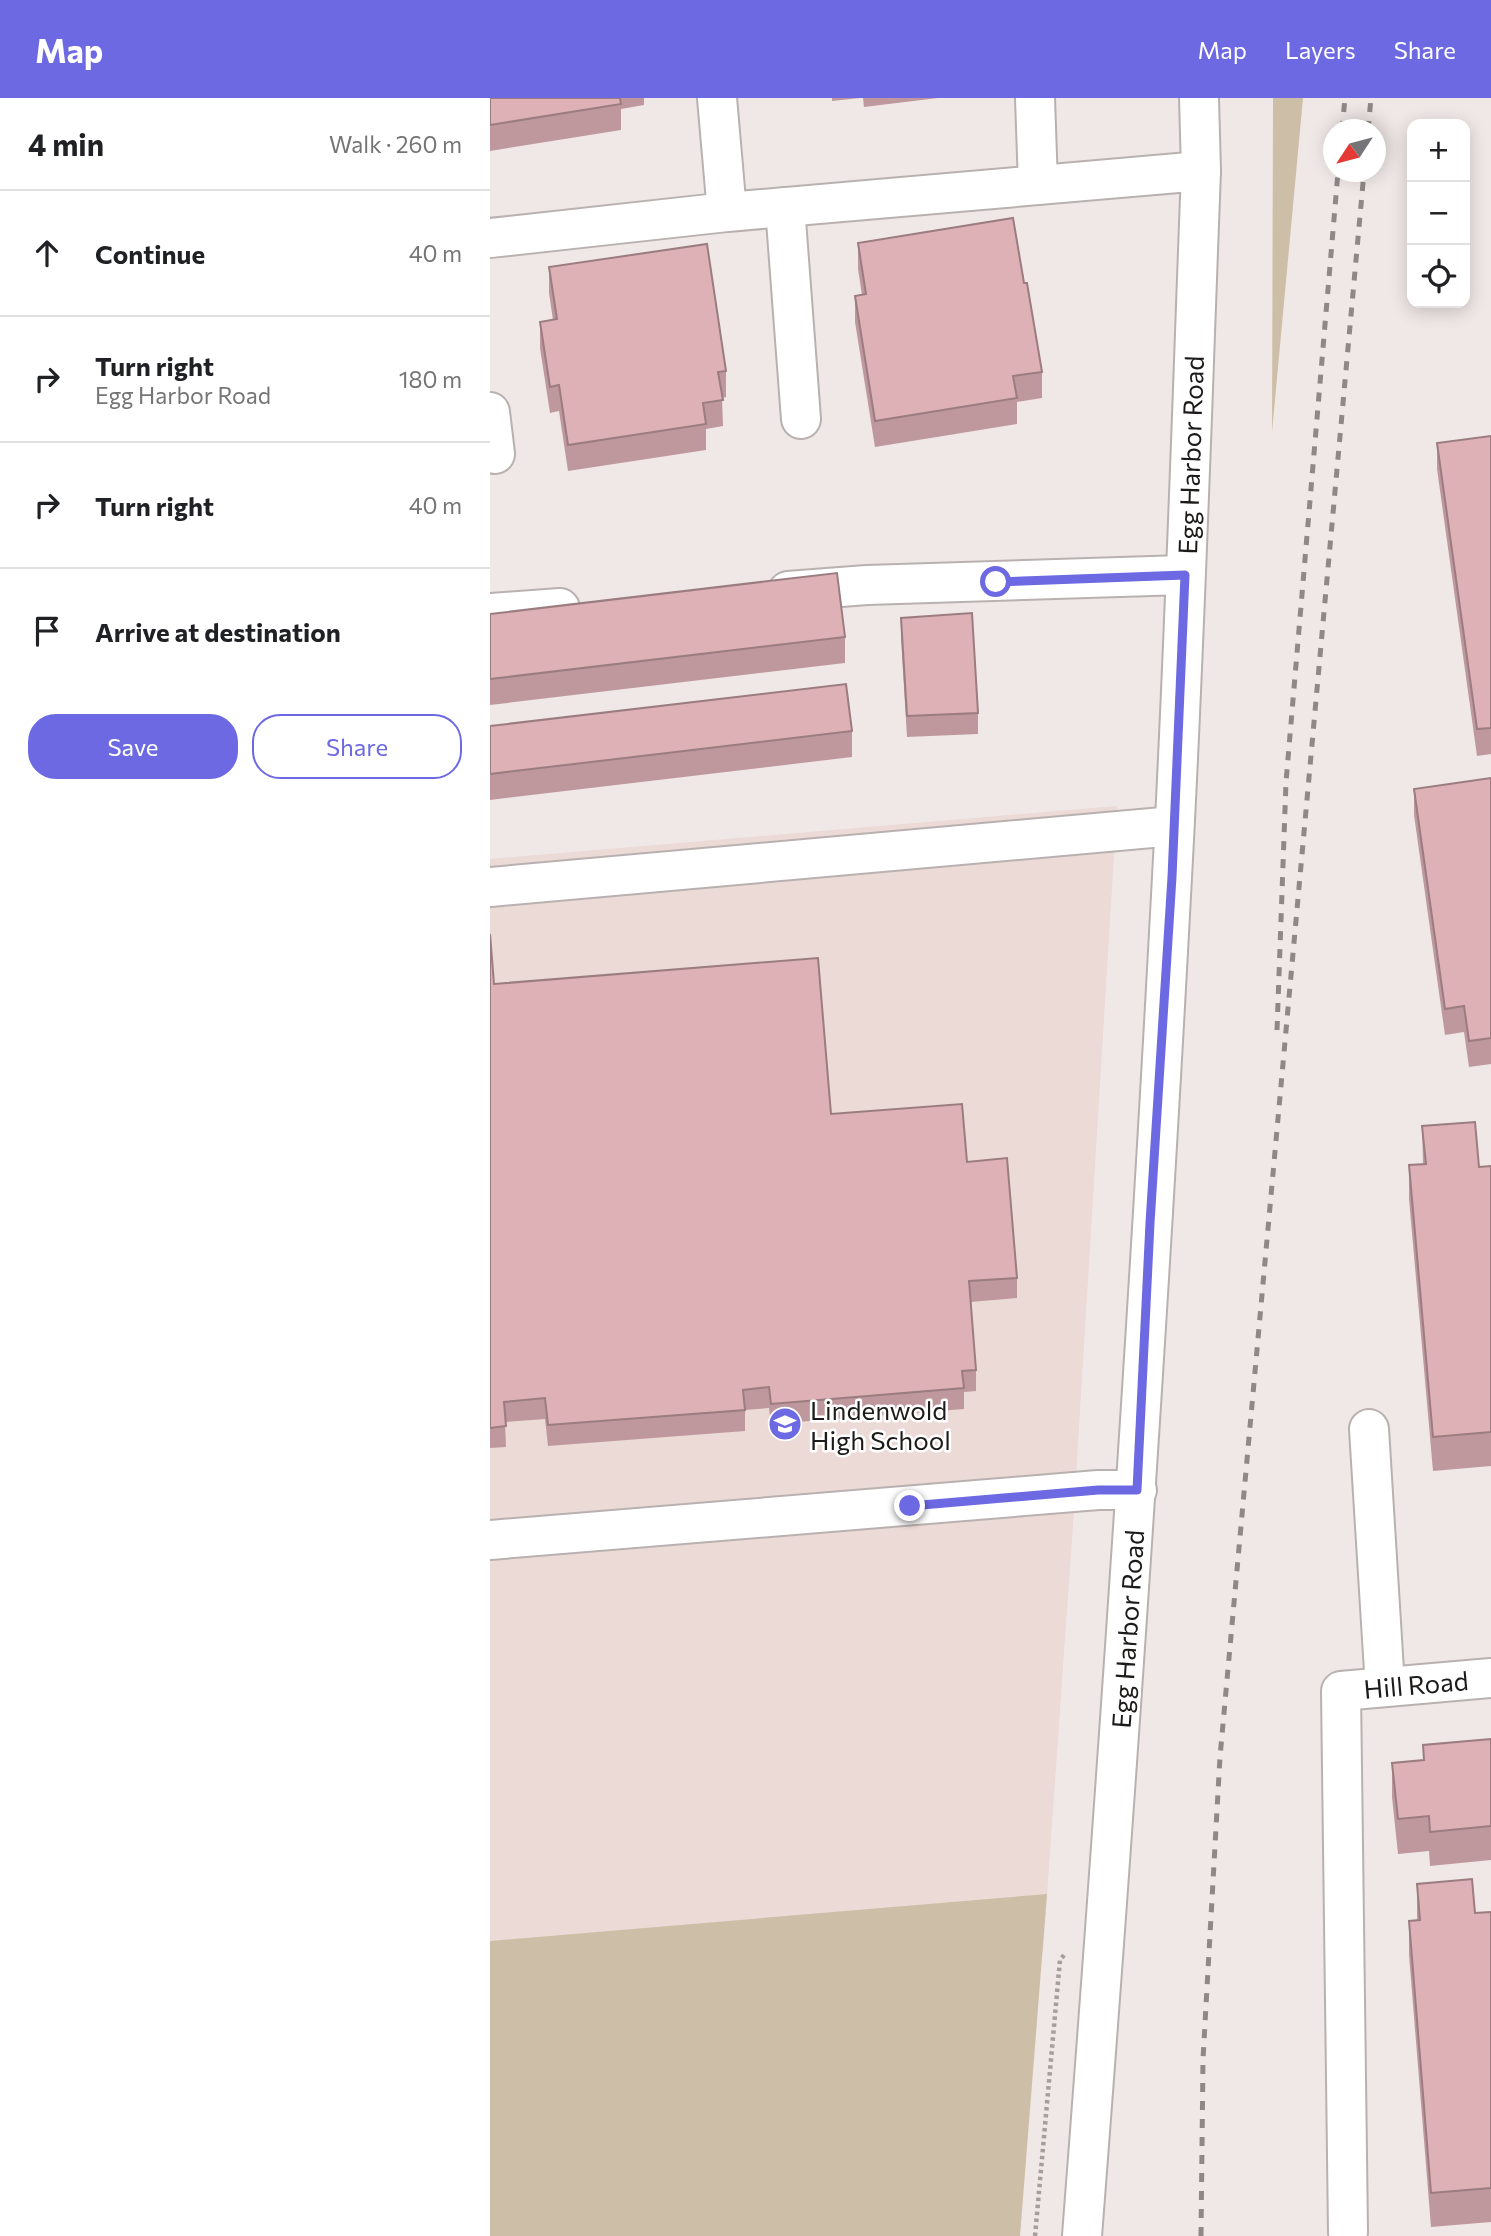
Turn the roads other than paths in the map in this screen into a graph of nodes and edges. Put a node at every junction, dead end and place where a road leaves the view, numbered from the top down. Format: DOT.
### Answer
graph roads {
  1 [pos="718,98"];
  2 [pos="1035,98"];
  3 [pos="1199,98"];
  4 [pos="1201,171"];
  5 [pos="1038,185"];
  6 [pos="785,207"];
  7 [pos="727,212"];
  8 [pos="490,239"];
  9 [pos="490,412"];
  10 [pos="801,419"];
  11 [pos="495,454"];
  12 [pos="1185,575"];
  13 [pos="756,593"];
  14 [pos="589,606"];
  15 [pos="490,613"];
  16 [pos="1174,826"];
  17 [pos="490,887"];
  18 [pos="1370,1429"];
  19 [pos="1137,1490"];
  20 [pos="490,1540"];
  21 [pos="1491,1678"];
  22 [pos="1385,1687"];
  23 [pos="1348,2232"];
  24 [pos="1082,2236"];
  1 -- 7 [label="street"];
  2 -- 5 [label="street"];
  3 -- 4 [label="street, Egg Harbor Road"];
  4 -- 5 [label="street"];
  4 -- 12 [label="street, Egg Harbor Road"];
  5 -- 6 [label="street"];
  6 -- 7 [label="street"];
  6 -- 10 [label="street"];
  7 -- 8 [label="street"];
  9 -- 11 [label="street"];
  12 -- 13 [label="street"];
  12 -- 16 [label="street, Egg Harbor Road"];
  14 -- 15 [label="street"];
  16 -- 17 [label="street"];
  16 -- 19 [label="street, Egg Harbor Road"];
  18 -- 22 [label="street"];
  19 -- 20 [label="street"];
  19 -- 24 [label="street, Egg Harbor Road"];
  21 -- 22 [label="street, Hill Road"];
  22 -- 23 [label="street, Hill Road"];
}
